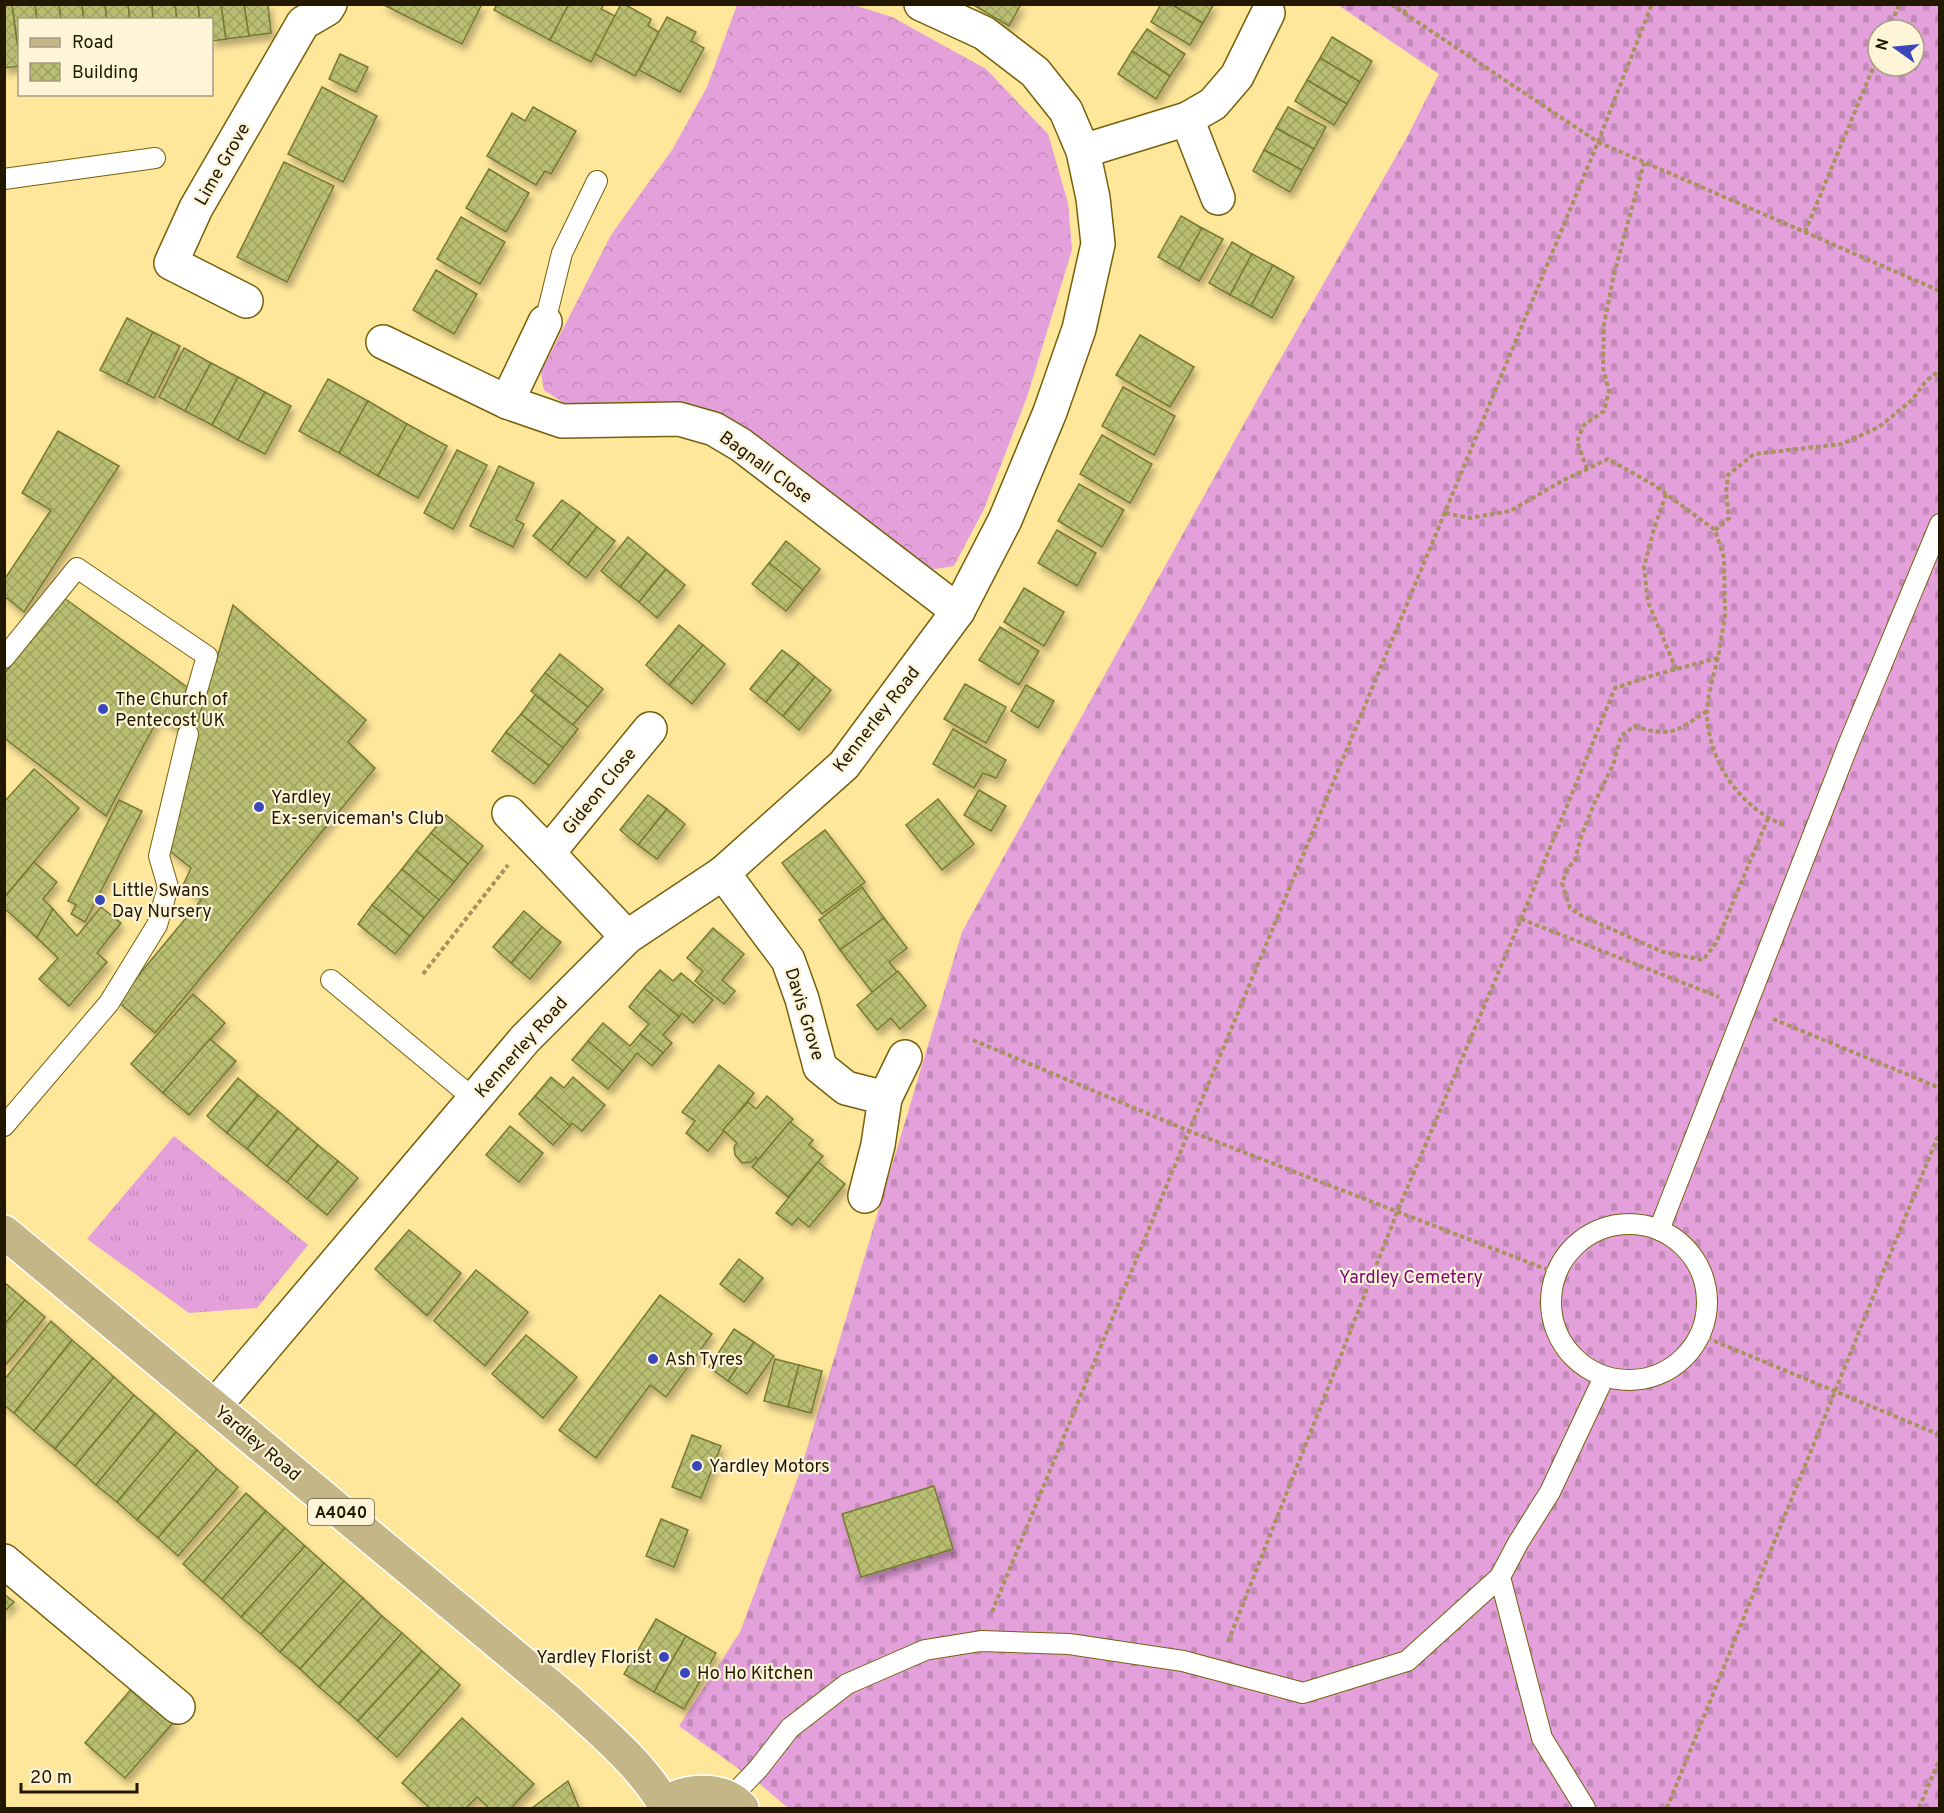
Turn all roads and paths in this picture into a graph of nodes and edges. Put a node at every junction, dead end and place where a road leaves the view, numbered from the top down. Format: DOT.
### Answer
graph roads {
  1 [pos="330,4"];
  2 [pos="921,4"];
  3 [pos="1391,4"];
  4 [pos="1408,4"];
  5 [pos="1652,4"];
  6 [pos="1268,13"];
  7 [pos="1404,13"];
  8 [pos="1869,78"];
  9 [pos="1187,120"];
  10 [pos="1598,142"];
  11 [pos="1083,151"];
  12 [pos="155,158"];
  13 [pos="1644,163"];
  14 [pos="4,179"];
  15 [pos="597,180"];
  16 [pos="1218,198"];
  17 [pos="1805,232"];
  18 [pos="1940,291"];
  19 [pos="246,301"];
  20 [pos="545,322"];
  21 [pos="383,342"];
  22 [pos="1940,369"];
  23 [pos="507,402"];
  24 [pos="1587,469"];
  25 [pos="1666,494"];
  26 [pos="1444,513"];
  27 [pos="1940,525"];
  28 [pos="1715,530"];
  29 [pos="958,611"];
  30 [pos="4,657"];
  31 [pos="1718,658"];
  32 [pos="1676,669"];
  33 [pos="196,694"];
  34 [pos="1707,711"];
  35 [pos="650,729"];
  36 [pos="188,734"];
  37 [pos="1768,816"];
  38 [pos="1813,833"];
  39 [pos="529,834"];
  40 [pos="723,873"];
  41 [pos="627,937"];
  42 [pos="423,974"];
  43 [pos="331,980"];
  44 [pos="973,1040"];
  45 [pos="905,1057"];
  46 [pos="885,1098"];
  47 [pos="474,1099"];
  48 [pos="4,1126"];
  49 [pos="1189,1131"];
  50 [pos="1940,1131"];
  51 [pos="866,1196"];
  52 [pos="1398,1210"];
  53 [pos="1659,1230"];
  54 [pos="4,1232"];
  55 [pos="1556,1273"];
  56 [pos="1700,1335"];
  57 [pos="1604,1377"];
  58 [pos="1835,1392"];
  59 [pos="214,1407"];
  60 [pos="1940,1435"];
  61 [pos="4,1561"];
  62 [pos="1500,1576"];
  63 [pos="981,1641"];
  64 [pos="1217,1670"];
  65 [pos="178,1707"];
  66 [pos="1940,1758"];
  67 [pos="736,1803"];
  68 [pos="664,1807"];
  69 [pos="1586,1809"];
  70 [pos="1667,1809"];
  71 [pos="1919,1809"];
  1 -- 19 [label="street, Lime Grove"];
  2 -- 11 [label="street, Kennerley Road"];
  3 -- 7 [label="path"];
  4 -- 7 [label="path"];
  5 -- 10 [label="path"];
  6 -- 9 [label="street"];
  7 -- 10 [label="path"];
  8 -- 17 [label="path"];
  9 -- 11 [label="street"];
  9 -- 16 [label="street"];
  10 -- 13 [label="path"];
  10 -- 26 [label="path"];
  11 -- 29 [label="street, Kennerley Road"];
  12 -- 14 [label="lane"];
  13 -- 17 [label="path"];
  13 -- 24 [label="path"];
  15 -- 20 [label="lane"];
  17 -- 18 [label="path"];
  20 -- 23 [label="street"];
  21 -- 23 [label="street, Bagnall Close"];
  22 -- 28 [label="path"];
  23 -- 29 [label="street, Bagnall Close"];
  24 -- 25 [label="path"];
  24 -- 26 [label="path"];
  25 -- 28 [label="path"];
  25 -- 32 [label="path"];
  26 -- 49 [label="path"];
  27 -- 38 [label="lane"];
  28 -- 31 [label="path"];
  29 -- 40 [label="street, Kennerley Road"];
  30 -- 33 [label="lane"];
  31 -- 32 [label="path"];
  31 -- 34 [label="path"];
  32 -- 52 [label="path"];
  34 -- 37 [label="path"];
  34 -- 37 [label="path"];
  35 -- 39 [label="street, Gideon Close"];
  36 -- 48 [label="lane"];
  37 -- 38 [label="path"];
  38 -- 53 [label="lane"];
  39 -- 41 [label="street"];
  39 -- 42 [label="path"];
  40 -- 41 [label="street, Kennerley Road"];
  40 -- 46 [label="street, Davis Grove"];
  41 -- 47 [label="street, Kennerley Road"];
  43 -- 47 [label="lane"];
  44 -- 49 [label="path"];
  45 -- 46 [label="street"];
  46 -- 51 [label="street"];
  47 -- 59 [label="street, Kennerley Road"];
  49 -- 52 [label="path"];
  49 -- 63 [label="path"];
  50 -- 58 [label="path"];
  52 -- 55 [label="path"];
  52 -- 64 [label="path"];
  53 -- 55 [label="lane"];
  53 -- 56 [label="lane"];
  54 -- 59 [label="main road, Yardley Road / A4040"];
  55 -- 57 [label="lane"];
  56 -- 57 [label="lane"];
  56 -- 58 [label="path"];
  57 -- 62 [label="lane"];
  58 -- 60 [label="path"];
  58 -- 70 [label="path"];
  59 -- 68 [label="main road, Yardley Road / A4040"];
  61 -- 65 [label="street"];
  62 -- 64 [label="lane"];
  62 -- 69 [label="lane"];
  63 -- 64 [label="lane"];
  63 -- 67 [label="lane"];
  66 -- 71 [label="path"];
  67 -- 68 [label="main road, A4040"];
}
